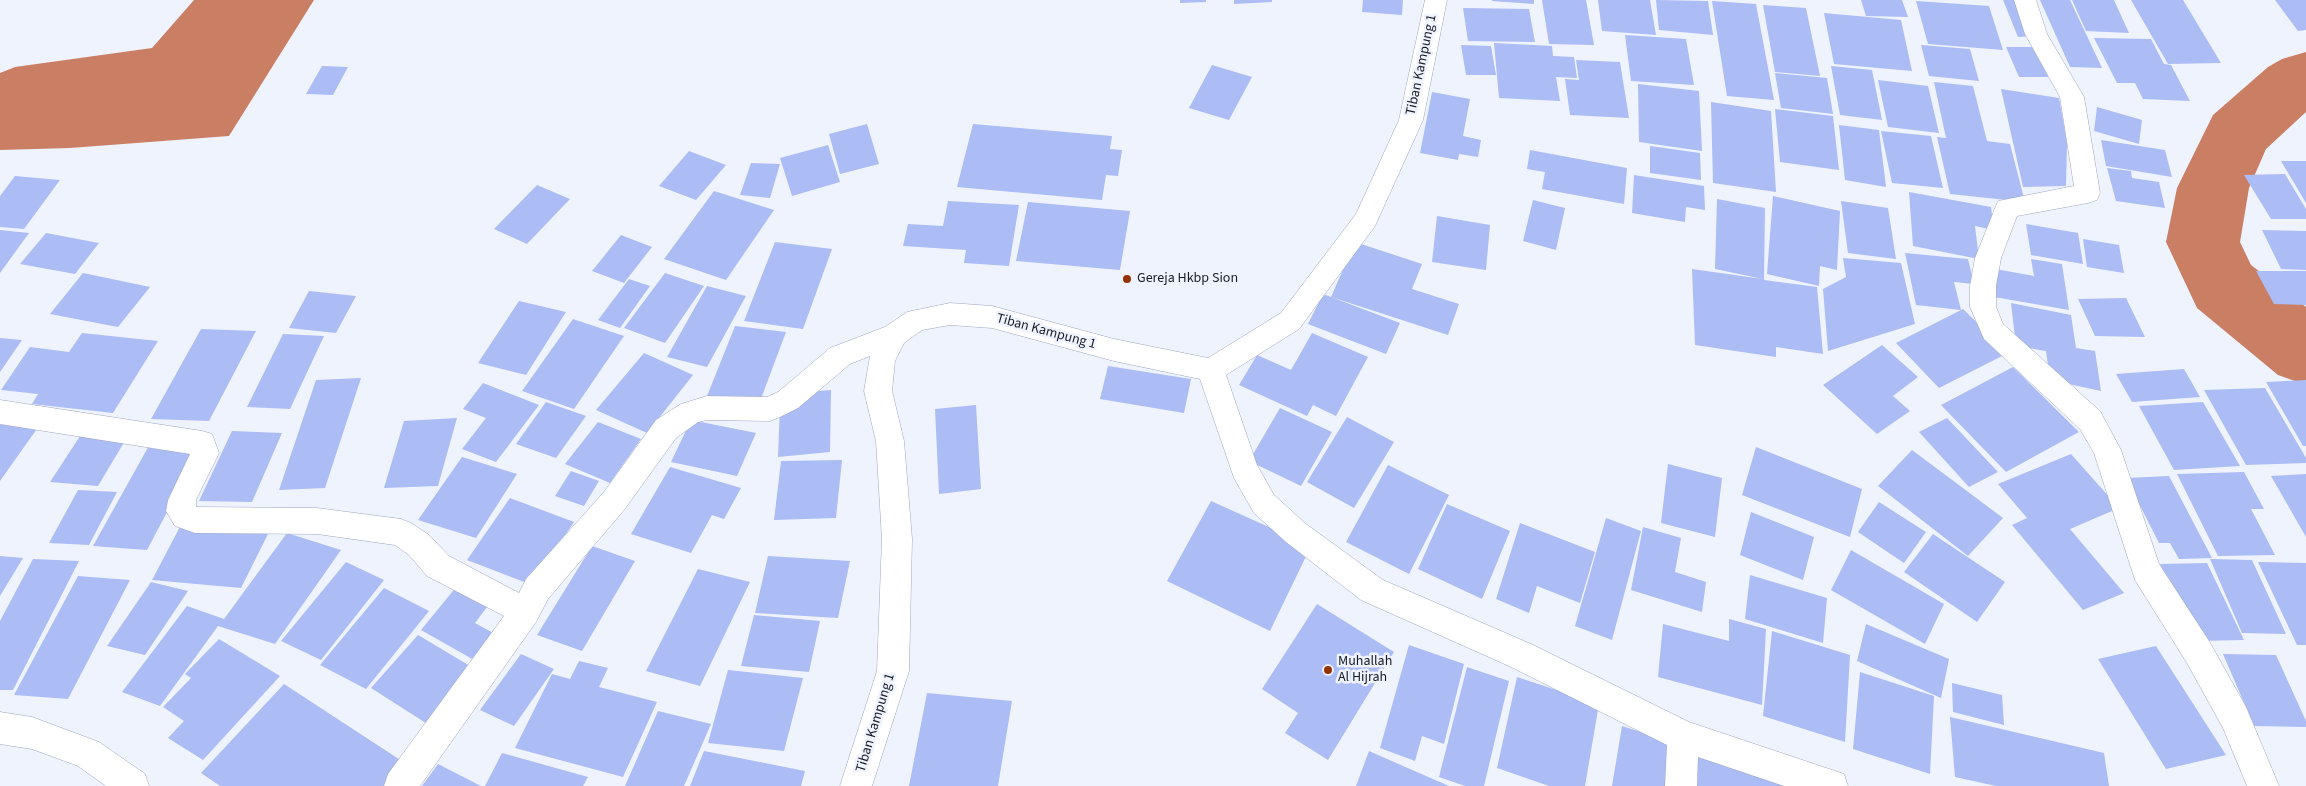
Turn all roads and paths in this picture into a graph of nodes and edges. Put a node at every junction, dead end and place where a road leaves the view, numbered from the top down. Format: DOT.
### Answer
graph roads {
  1 [pos="1436,0"];
  2 [pos="2025,0"];
  3 [pos="894,335"];
  4 [pos="1211,370"];
  5 [pos="0,412"];
  6 [pos="525,612"];
  7 [pos="0,728"];
  8 [pos="1683,736"];
  9 [pos="133,786"];
  10 [pos="400,786"];
  11 [pos="856,786"];
  12 [pos="1681,786"];
  13 [pos="1832,786"];
  14 [pos="2262,786"];
  1 -- 4 [label="street, Tiban Kampung 1"];
  2 -- 14 [label="street"];
  3 -- 4 [label="street, Tiban Kampung 1"];
  3 -- 6 [label="street"];
  3 -- 11 [label="street, Tiban Kampung 1"];
  4 -- 8 [label="street"];
  5 -- 6 [label="street"];
  6 -- 10 [label="street"];
  7 -- 9 [label="street"];
  8 -- 12 [label="street"];
  8 -- 13 [label="street"];
}
